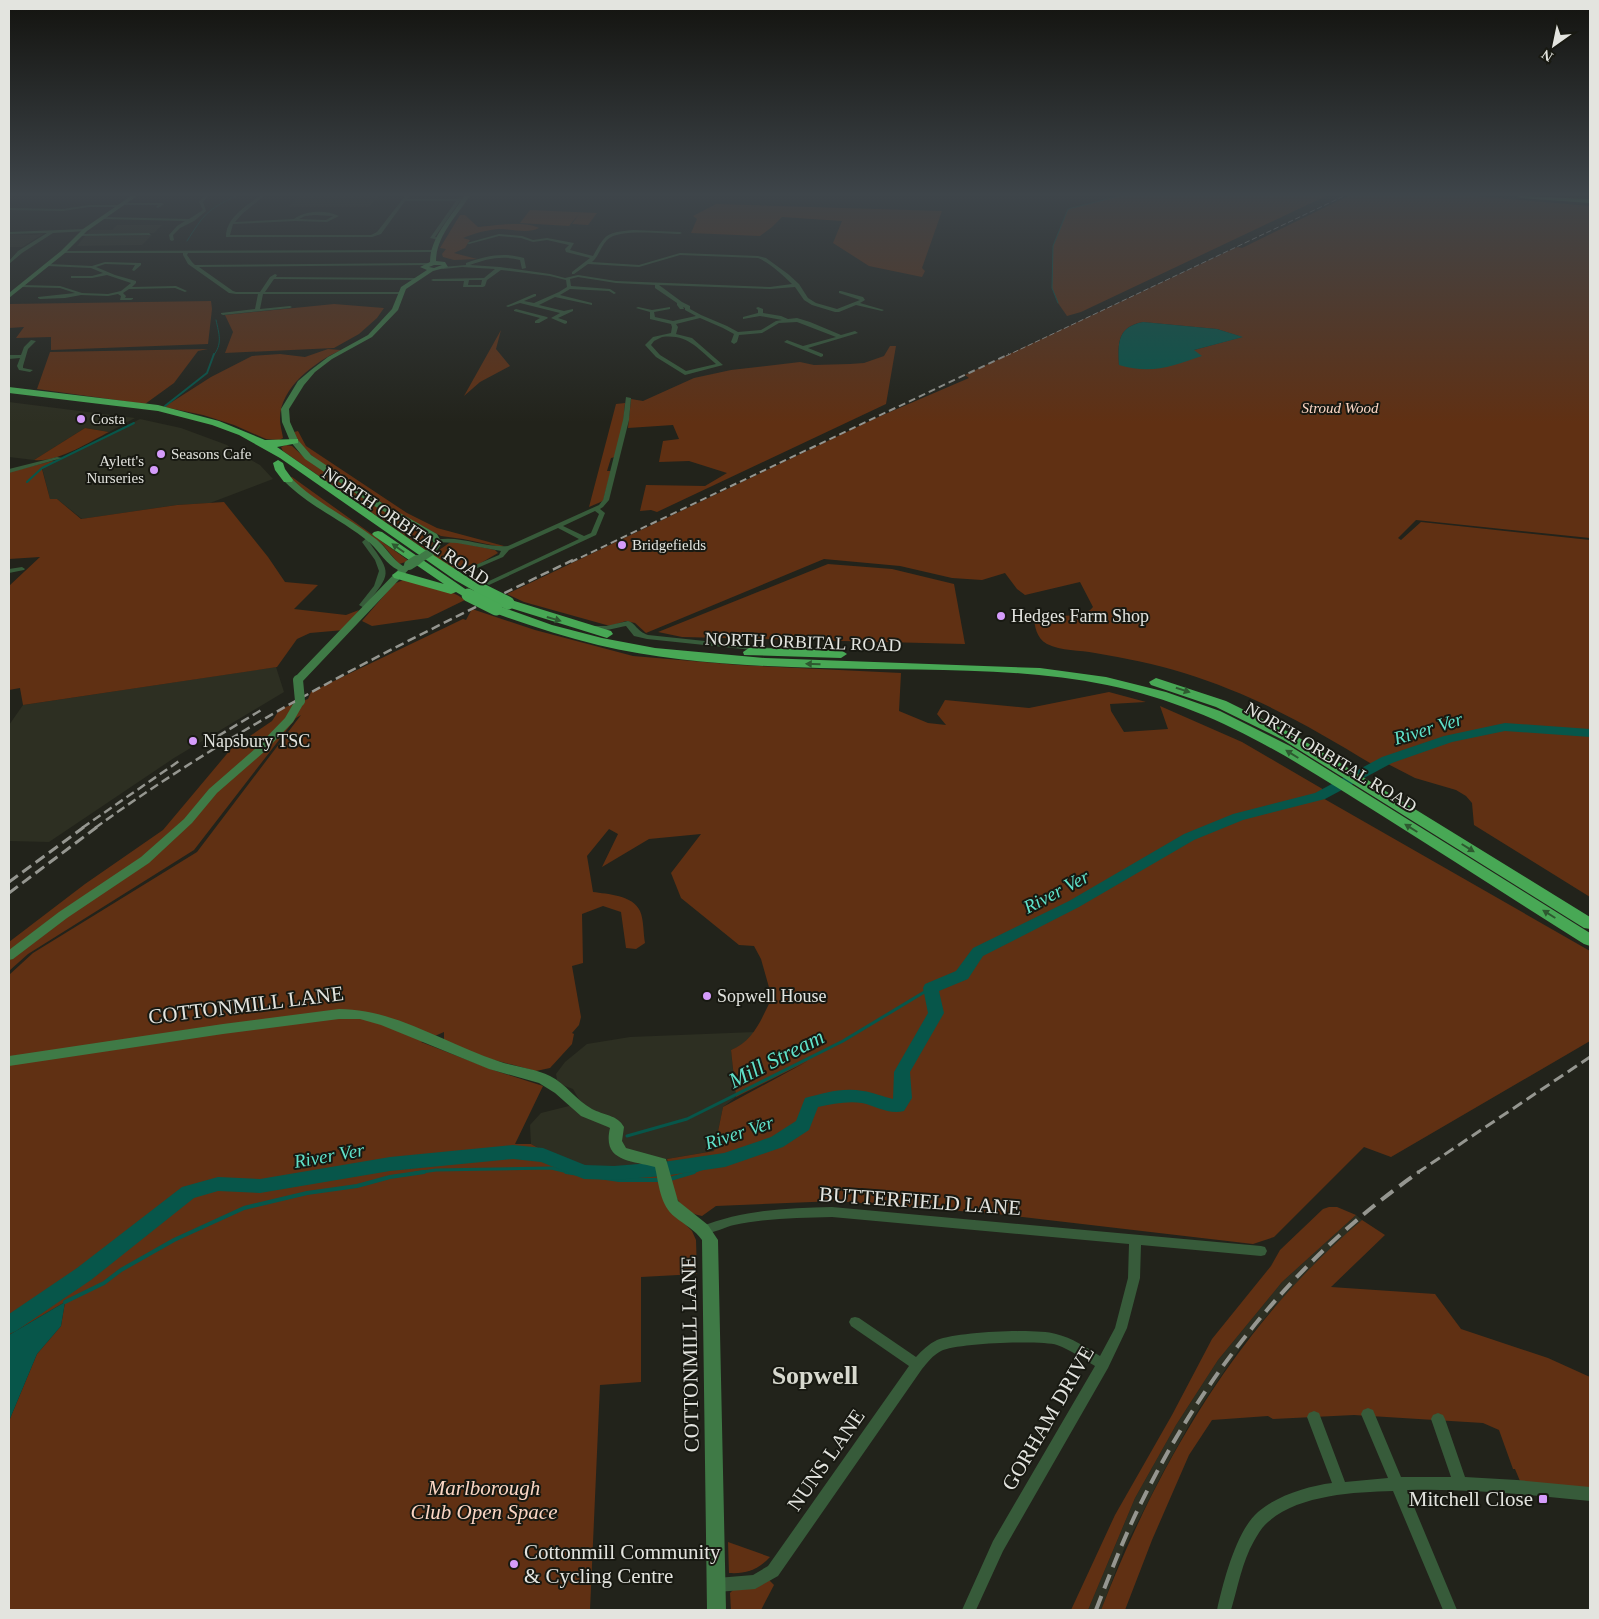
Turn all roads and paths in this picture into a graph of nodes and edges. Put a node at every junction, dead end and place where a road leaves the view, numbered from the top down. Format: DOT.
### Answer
graph roads {
  1 [pos="40,272"];
  2 [pos="102,272"];
  3 [pos="203,272"];
  4 [pos="277,272"];
  5 [pos="421,272"];
  6 [pos="495,272"];
  7 [pos="531,272"];
  8 [pos="543,272"];
  9 [pos="579,272"];
  10 [pos="782,272"];
  11 [pos="107,274"];
  12 [pos="561,275"];
  13 [pos="576,275"];
  14 [pos="72,277"];
  15 [pos="272,278"];
  16 [pos="415,279"];
  17 [pos="568,279"];
  18 [pos="433,280"];
  19 [pos="657,284"];
  20 [pos="22,286"];
  21 [pos="797,286"];
  22 [pos="569,287"];
  23 [pos="129,288"];
  24 [pos="184,291"];
  25 [pos="840,292"];
  26 [pos="119,293"];
  27 [pos="261,293"];
  28 [pos="402,293"];
  29 [pos="614,293"];
  30 [pos="80,294"];
  31 [pos="534,295"];
  32 [pos="9,296"];
  33 [pos="556,296"];
  34 [pos="40,298"];
  35 [pos="131,299"];
  36 [pos="519,301"];
  37 [pos="855,303"];
  38 [pos="590,304"];
  39 [pos="534,305"];
  40 [pos="290,306"];
  41 [pos="508,306"];
  42 [pos="546,308"];
  43 [pos="638,308"];
  44 [pos="668,308"];
  45 [pos="758,308"];
  46 [pos="257,310"];
  47 [pos="516,310"];
  48 [pos="571,310"];
  49 [pos="882,310"];
  50 [pos="652,311"];
  51 [pos="565,313"];
  52 [pos="223,314"];
  53 [pos="532,314"];
  54 [pos="760,314"];
  55 [pos="699,317"];
  56 [pos="745,318"];
  57 [pos="786,320"];
  58 [pos="537,322"];
  59 [pos="565,322"];
  60 [pos="673,323"];
  61 [pos="855,333"];
  62 [pos="737,334"];
  63 [pos="673,335"];
  64 [pos="841,337"];
  65 [pos="33,341"];
  66 [pos="734,342"];
  67 [pos="787,342"];
  68 [pos="802,348"];
  69 [pos="821,355"];
  70 [pos="23,356"];
  71 [pos="9,357"];
  72 [pos="30,370"];
  73 [pos="9,390"];
  74 [pos="9,396"];
  75 [pos="628,398"];
  76 [pos="624,432"];
  77 [pos="284,450"];
  78 [pos="59,458"];
  79 [pos="9,470"];
  80 [pos="288,480"];
  81 [pos="596,509"];
  82 [pos="558,526"];
  83 [pos="369,538"];
  84 [pos="585,539"];
  85 [pos="438,541"];
  86 [pos="506,549"];
  87 [pos="22,569"];
  88 [pos="403,570"];
  89 [pos="468,570"];
  90 [pos="9,572"];
  91 [pos="485,586"];
  92 [pos="468,595"];
  93 [pos="502,606"];
  94 [pos="368,608"];
  95 [pos="1340,776"];
  96 [pos="1360,789"];
  97 [pos="1590,924"];
  98 [pos="1590,940"];
  99 [pos="9,956"];
  100 [pos="9,1060"];
  101 [pos="704,1230"];
  102 [pos="1135,1238"];
  103 [pos="1261,1251"];
  104 [pos="855,1322"];
  105 [pos="1103,1364"];
  106 [pos="917,1365"];
  107 [pos="1368,1414"];
  108 [pos="1314,1417"];
  109 [pos="1438,1419"];
  110 [pos="1396,1484"];
  111 [pos="1460,1484"];
  112 [pos="1340,1489"];
  113 [pos="1590,1494"];
  114 [pos="717,1585"];
  115 [pos="717,1610"];
  116 [pos="969,1610"];
  117 [pos="1224,1610"];
  118 [pos="1450,1610"];
  1 -- 20 [label="street"];
  2 -- 11 [label="street"];
  3 -- 27 [label="street"];
  4 -- 15 [label="street"];
  5 -- 16 [label="street"];
  6 -- 18 [label="street"];
  7 -- 12 [label="street"];
  8 -- 12 [label="street"];
  9 -- 13 [label="street"];
  10 -- 21 [label="street"];
  11 -- 14 [label="street"];
  11 -- 23 [label="street"];
  12 -- 13 [label="street"];
  12 -- 17 [label="street"];
  13 -- 17 [label="street"];
  13 -- 19 [label="street"];
  15 -- 16 [label="street"];
  15 -- 27 [label="street"];
  16 -- 28 [label="street"];
  17 -- 22 [label="street"];
  19 -- 21 [label="street"];
  19 -- 55 [label="street"];
  20 -- 30 [label="street"];
  20 -- 32 [label="street"];
  21 -- 37 [label="street"];
  22 -- 29 [label="street"];
  22 -- 33 [label="street"];
  23 -- 24 [label="street"];
  23 -- 26 [label="street"];
  25 -- 37 [label="street"];
  26 -- 30 [label="street"];
  26 -- 35 [label="street"];
  27 -- 28 [label="street"];
  27 -- 46 [label="street"];
  28 -- 77 [label="street"];
  30 -- 34 [label="street"];
  31 -- 36 [label="street"];
  33 -- 38 [label="street"];
  33 -- 39 [label="street"];
  36 -- 39 [label="street"];
  36 -- 41 [label="street"];
  37 -- 49 [label="street"];
  39 -- 42 [label="street"];
  40 -- 46 [label="street"];
  42 -- 51 [label="street"];
  42 -- 53 [label="street"];
  43 -- 50 [label="street"];
  44 -- 50 [label="street"];
  45 -- 54 [label="street"];
  46 -- 52 [label="street"];
  47 -- 53 [label="street"];
  48 -- 51 [label="street"];
  50 -- 60 [label="street"];
  51 -- 59 [label="street"];
  53 -- 58 [label="street"];
  54 -- 56 [label="street"];
  54 -- 57 [label="street"];
  55 -- 60 [label="street"];
  55 -- 62 [label="street"];
  57 -- 62 [label="street"];
  57 -- 64 [label="street"];
  60 -- 63 [label="street"];
  61 -- 64 [label="street"];
  62 -- 66 [label="street"];
  63 -- 63 [label="street"];
  64 -- 68 [label="street"];
  65 -- 70 [label="street"];
  67 -- 68 [label="street"];
  68 -- 69 [label="street"];
  70 -- 71 [label="street"];
  70 -- 72 [label="street"];
  73 -- 77 [label="highway, NORTH ORBITAL ROAD"];
  74 -- 77 [label="highway, NORTH ORBITAL ROAD"];
  75 -- 76 [label="street"];
  76 -- 81 [label="street"];
  77 -- 80 [label="highway"];
  77 -- 85 [label="street"];
  77 -- 91 [label="highway, NORTH ORBITAL ROAD"];
  92 -- 77 [label="highway, NORTH ORBITAL ROAD, one-way"];
  78 -- 79 [label="street"];
  80 -- 83 [label="street"];
  81 -- 82 [label="street"];
  81 -- 84 [label="street"];
  82 -- 84 [label="street"];
  82 -- 86 [label="street"];
  83 -- 88 [label="street"];
  83 -- 94 [label="street"];
  84 -- 91 [label="street"];
  85 -- 86 [label="street"];
  85 -- 88 [label="street, bridge"];
  86 -- 89 [label="street"];
  87 -- 90 [label="street"];
  88 -- 92 [label="highway"];
  88 -- 94 [label="street"];
  91 -- 93 [label="highway, NORTH ORBITAL ROAD, bridge"];
  92 -- 93 [label="highway, NORTH ORBITAL ROAD, bridge"];
  95 -- 93 [label="highway, NORTH ORBITAL ROAD, one-way"];
  93 -- 95 [label="highway, NORTH ORBITAL ROAD, one-way"];
  94 -- 99 [label="street, bridge"];
  95 -- 96 [label="highway, NORTH ORBITAL ROAD"];
  96 -- 97 [label="highway, NORTH ORBITAL ROAD, one-way"];
  98 -- 96 [label="highway, NORTH ORBITAL ROAD, one-way"];
  100 -- 101 [label="street, COTTONMILL LANE"];
  101 -- 102 [label="street, BUTTERFIELD LANE"];
  101 -- 114 [label="street, COTTONMILL LANE"];
  102 -- 103 [label="street, BUTTERFIELD LANE"];
  102 -- 105 [label="street, GORHAM DRIVE"];
  104 -- 106 [label="street"];
  105 -- 106 [label="street, NUNS LANE"];
  105 -- 116 [label="street, GORHAM DRIVE"];
  106 -- 114 [label="street, NUNS LANE"];
  107 -- 110 [label="street"];
  108 -- 112 [label="street"];
  109 -- 111 [label="street"];
  110 -- 111 [label="street"];
  110 -- 112 [label="street"];
  110 -- 118 [label="street"];
  111 -- 113 [label="street"];
  112 -- 117 [label="street"];
  114 -- 115 [label="street, COTTONMILL LANE"];
}
